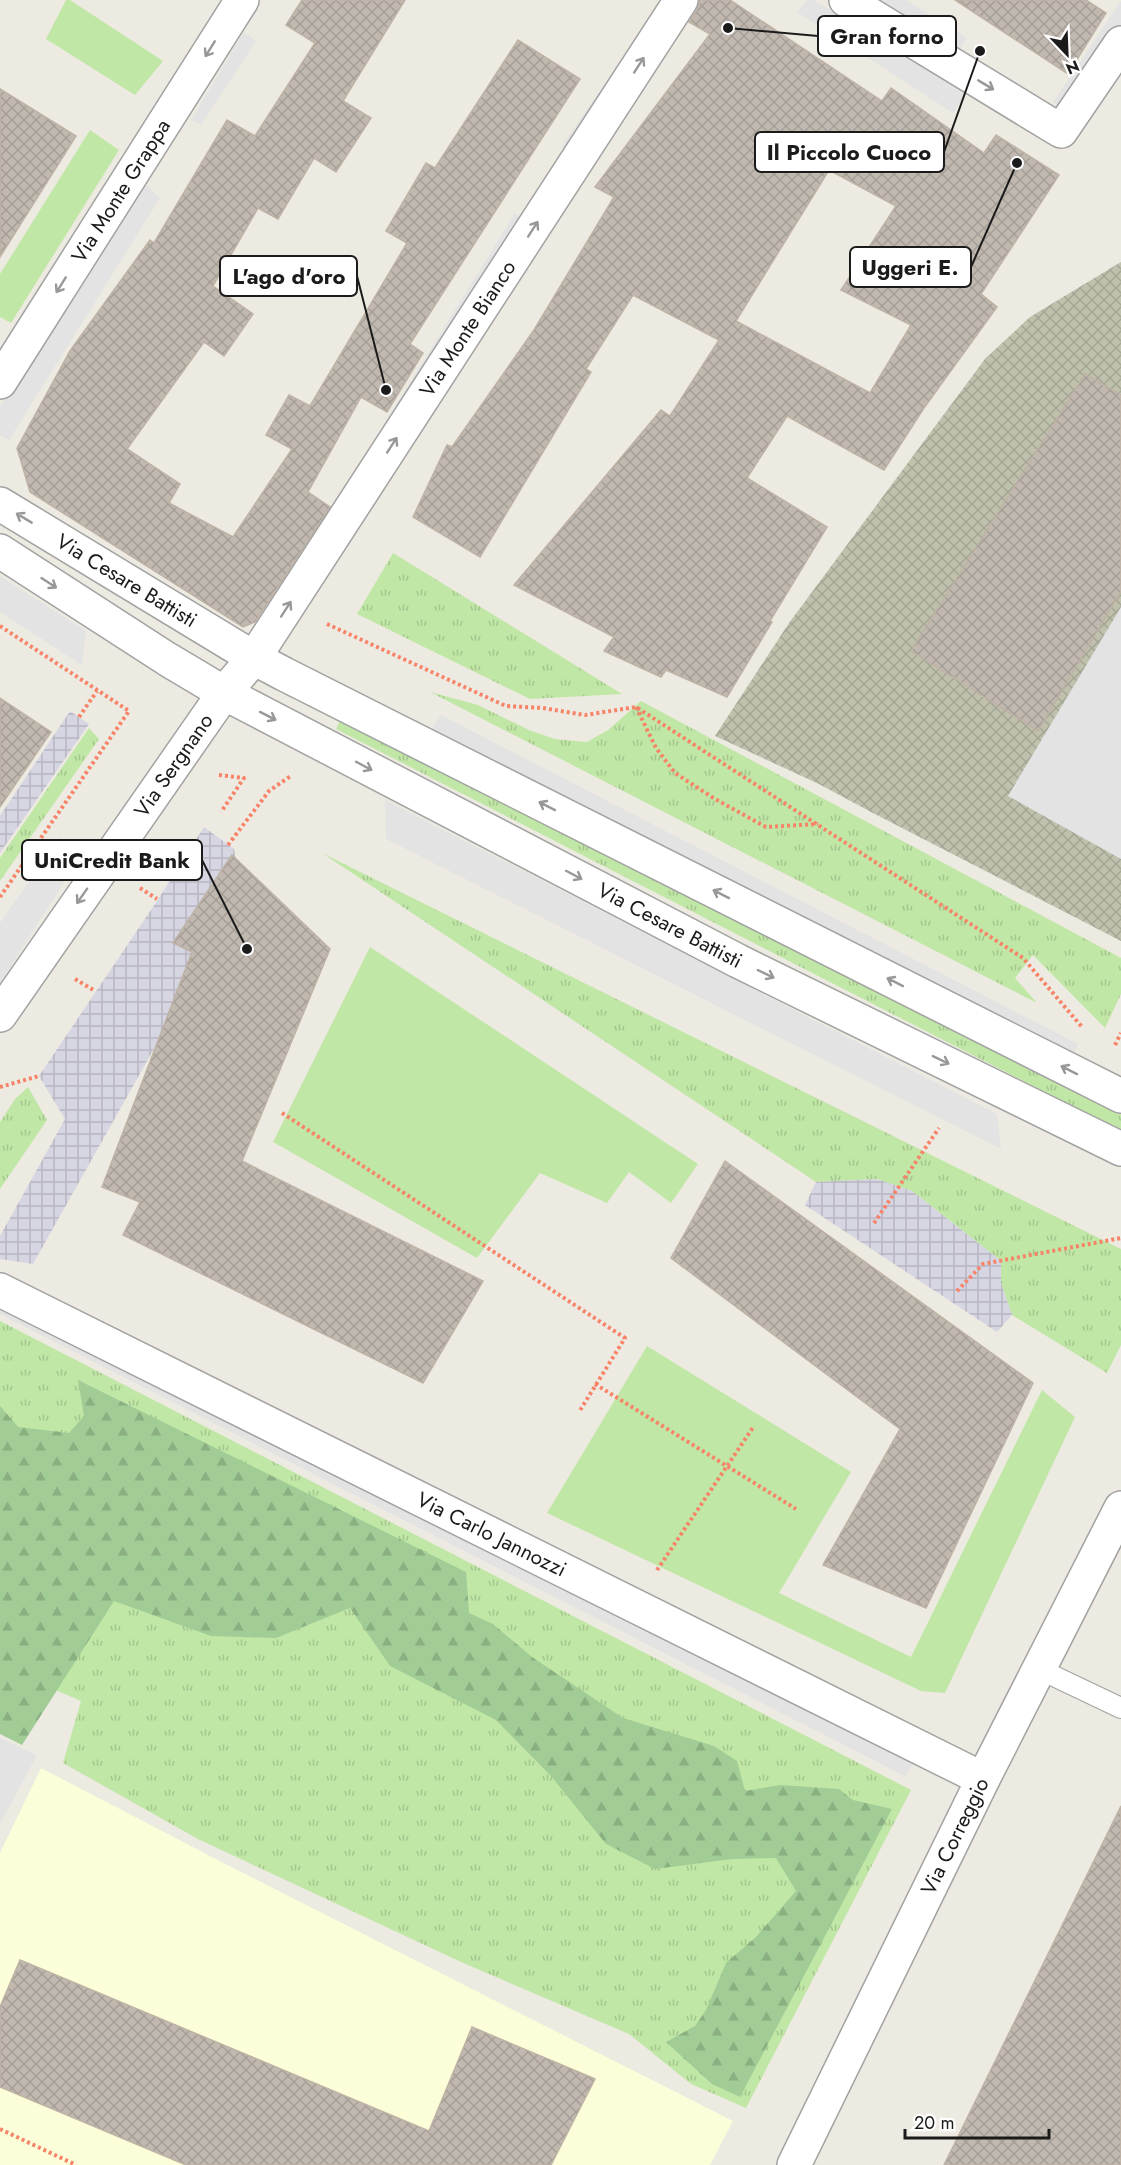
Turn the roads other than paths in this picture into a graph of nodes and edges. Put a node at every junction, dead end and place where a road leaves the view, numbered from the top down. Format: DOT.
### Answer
graph roads {
  1 [pos="242,0"];
  2 [pos="681,0"];
  3 [pos="846,0"];
  4 [pos="1121,43"];
  5 [pos="0,382"];
  6 [pos="0,504"];
  7 [pos="0,551"];
  8 [pos="254,658"];
  9 [pos="224,693"];
  10 [pos="0,1016"];
  11 [pos="1121,1096"];
  12 [pos="1121,1149"];
  13 [pos="0,1290"];
  14 [pos="1121,1508"];
  15 [pos="1039,1669"];
  16 [pos="1121,1708"];
  17 [pos="982,1779"];
  18 [pos="794,2165"];
  1 -- 5 [label="street, Via Monte Grappa, one-way"];
  8 -- 2 [label="street, Via Monte Bianco, one-way"];
  3 -- 4 [label="street, one-way"];
  8 -- 6 [label="street, Via Cesare Battisti, one-way"];
  7 -- 9 [label="street, Via Cesare Battisti, one-way"];
  8 -- 9 [label="street"];
  11 -- 8 [label="street, Via Cesare Battisti, one-way"];
  9 -- 10 [label="street, Via Sergnano, one-way"];
  9 -- 12 [label="street, Via Cesare Battisti, one-way"];
  13 -- 17 [label="street, Via Carlo Jannozzi"];
  14 -- 15 [label="street, Via Correggio"];
  15 -- 16 [label="lane"];
  15 -- 17 [label="street, Via Correggio"];
  17 -- 18 [label="street, Via Correggio"];
}
